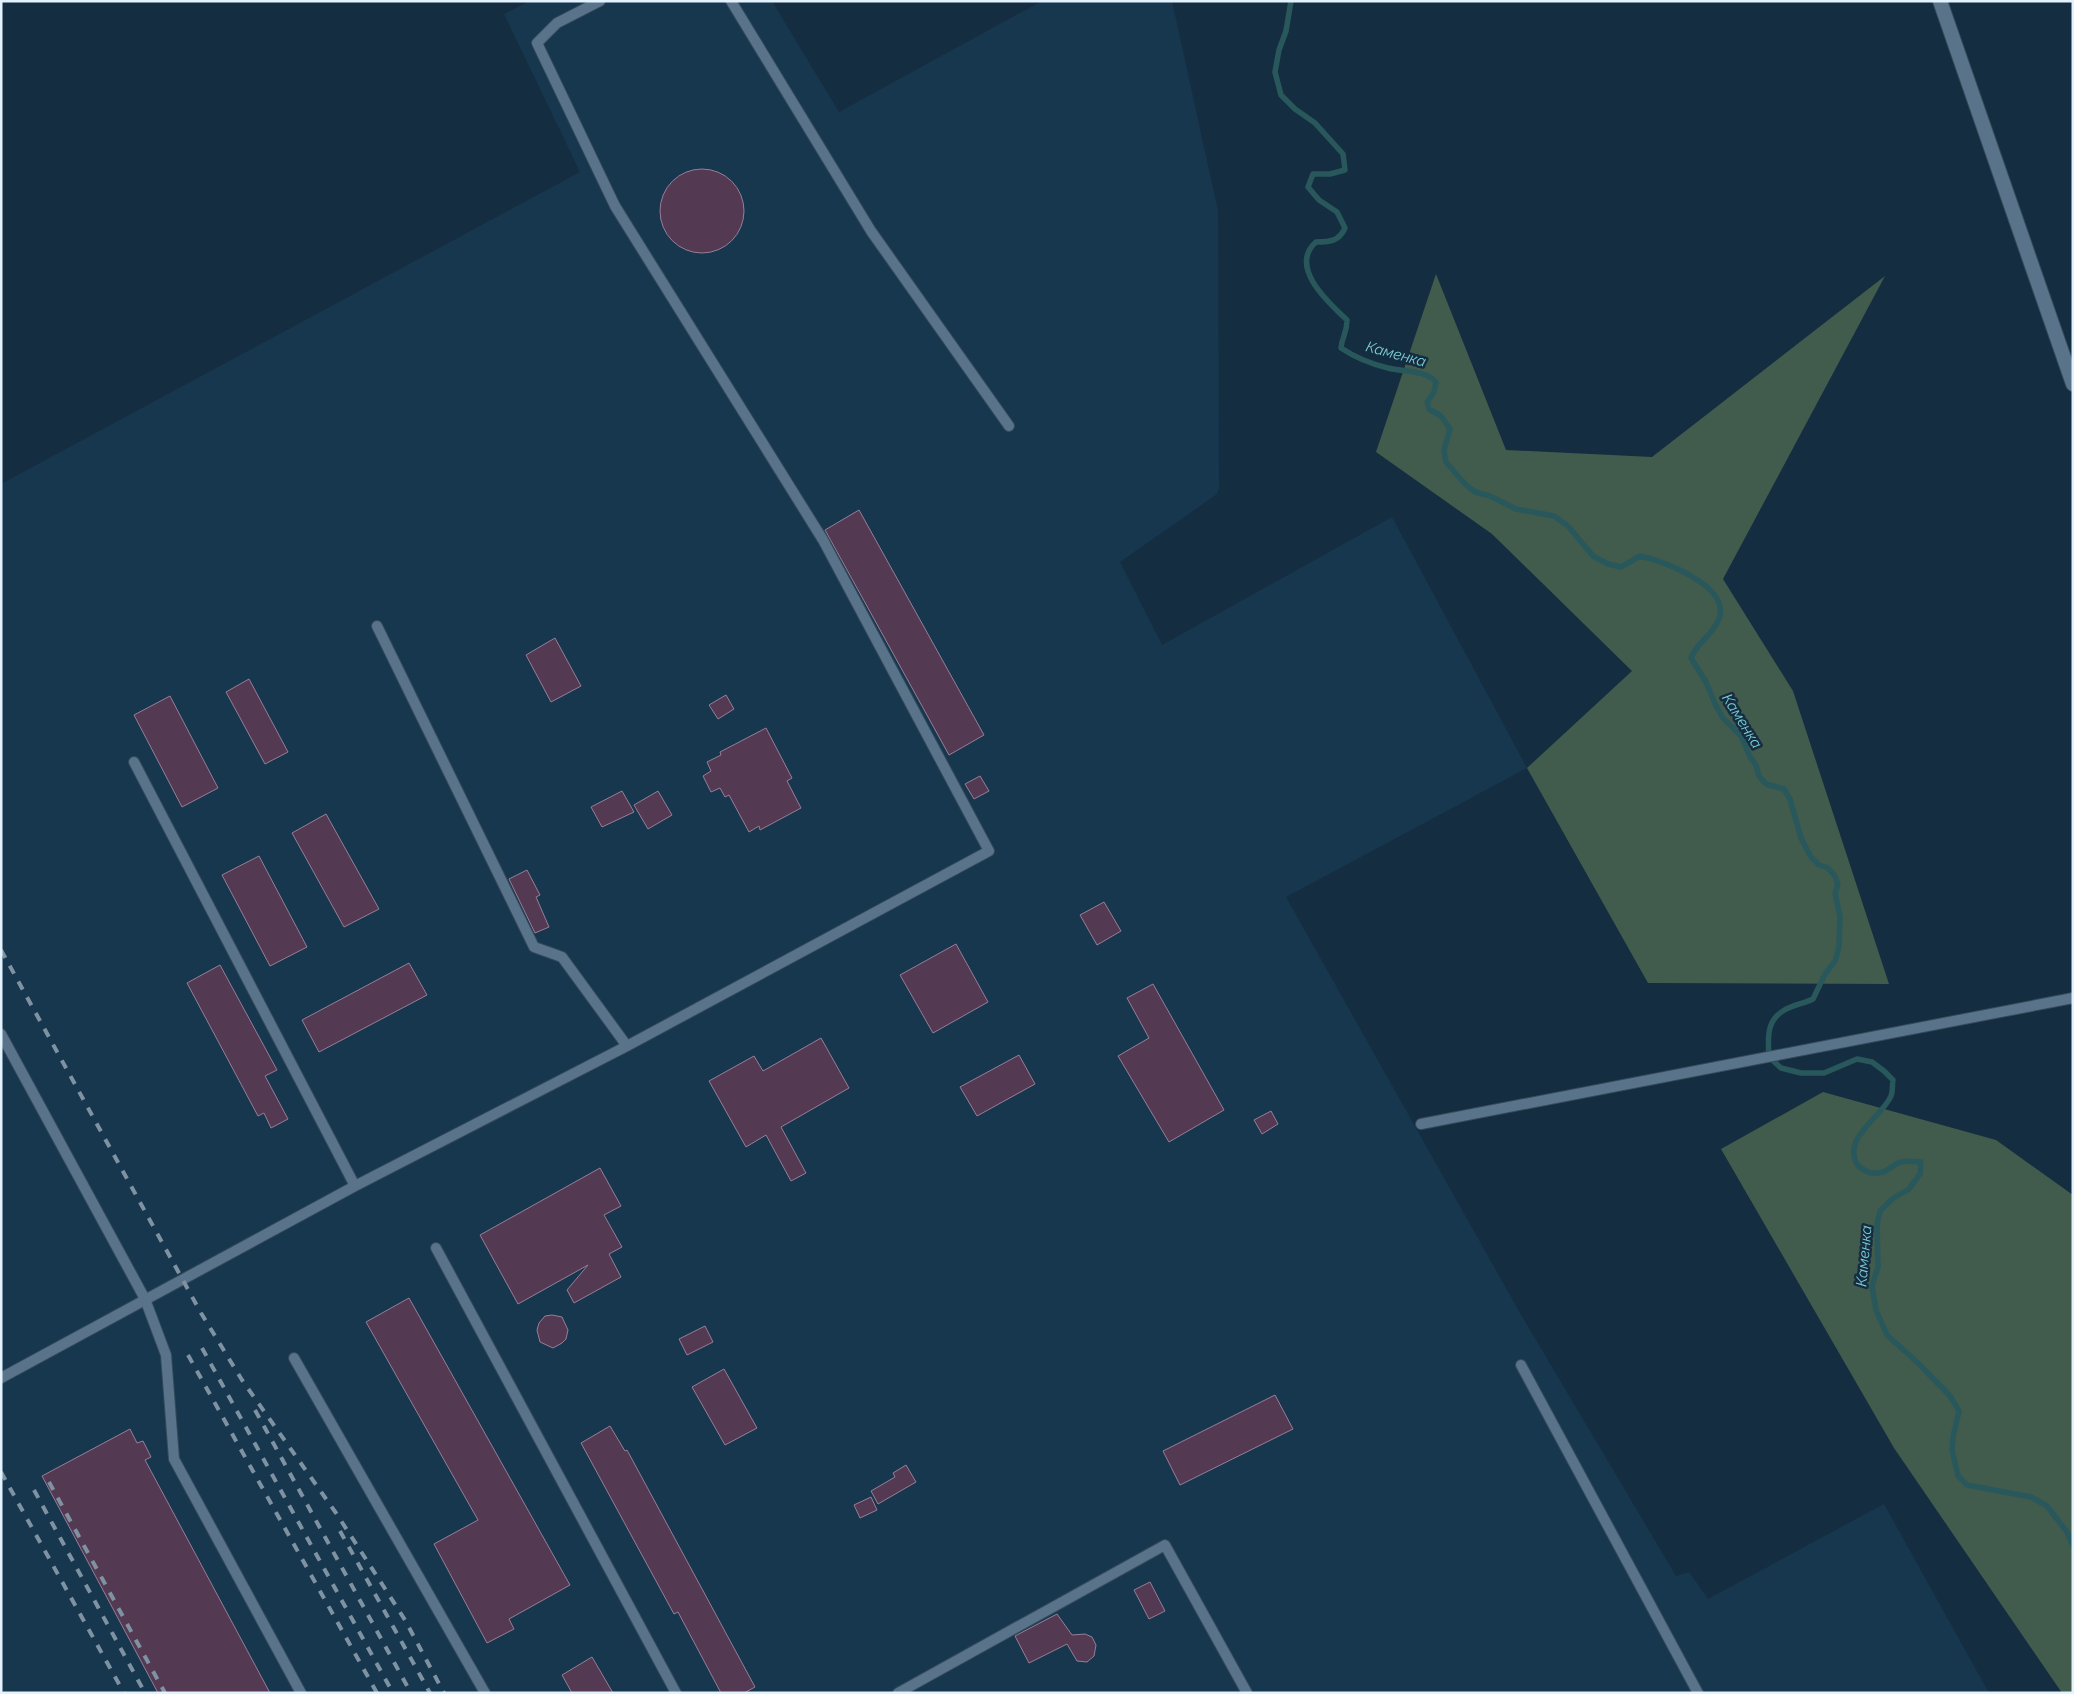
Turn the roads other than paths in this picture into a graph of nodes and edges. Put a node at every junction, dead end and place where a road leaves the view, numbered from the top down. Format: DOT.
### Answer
graph roads {
  1 [pos="600,1"];
  2 [pos="731,1"];
  3 [pos="1940,1"];
  4 [pos="2073,384"];
  5 [pos="1009,426"];
  6 [pos="377,626"];
  7 [pos="134,762"];
  8 [pos="2073,998"];
  9 [pos="1,1034"];
  10 [pos="627,1046"];
  11 [pos="1421,1124"];
  12 [pos="355,1186"];
  13 [pos="436,1248"];
  14 [pos="145,1299"];
  15 [pos="294,1358"];
  16 [pos="1521,1365"];
  17 [pos="1,1378"];
  18 [pos="301,1693"];
  19 [pos="485,1693"];
  20 [pos="676,1693"];
  21 [pos="898,1693"];
  22 [pos="1247,1693"];
  23 [pos="1698,1693"];
  1 -- 10 [label="lane"];
  2 -- 5 [label="lane"];
  3 -- 4 [label="street"];
  6 -- 10 [label="lane"];
  7 -- 12 [label="lane"];
  8 -- 11 [label="lane"];
  9 -- 14 [label="lane"];
  10 -- 12 [label="lane"];
  12 -- 14 [label="lane"];
  13 -- 20 [label="lane"];
  14 -- 17 [label="lane"];
  14 -- 18 [label="lane"];
  15 -- 19 [label="lane"];
  16 -- 23 [label="lane"];
  21 -- 22 [label="lane"];
}
